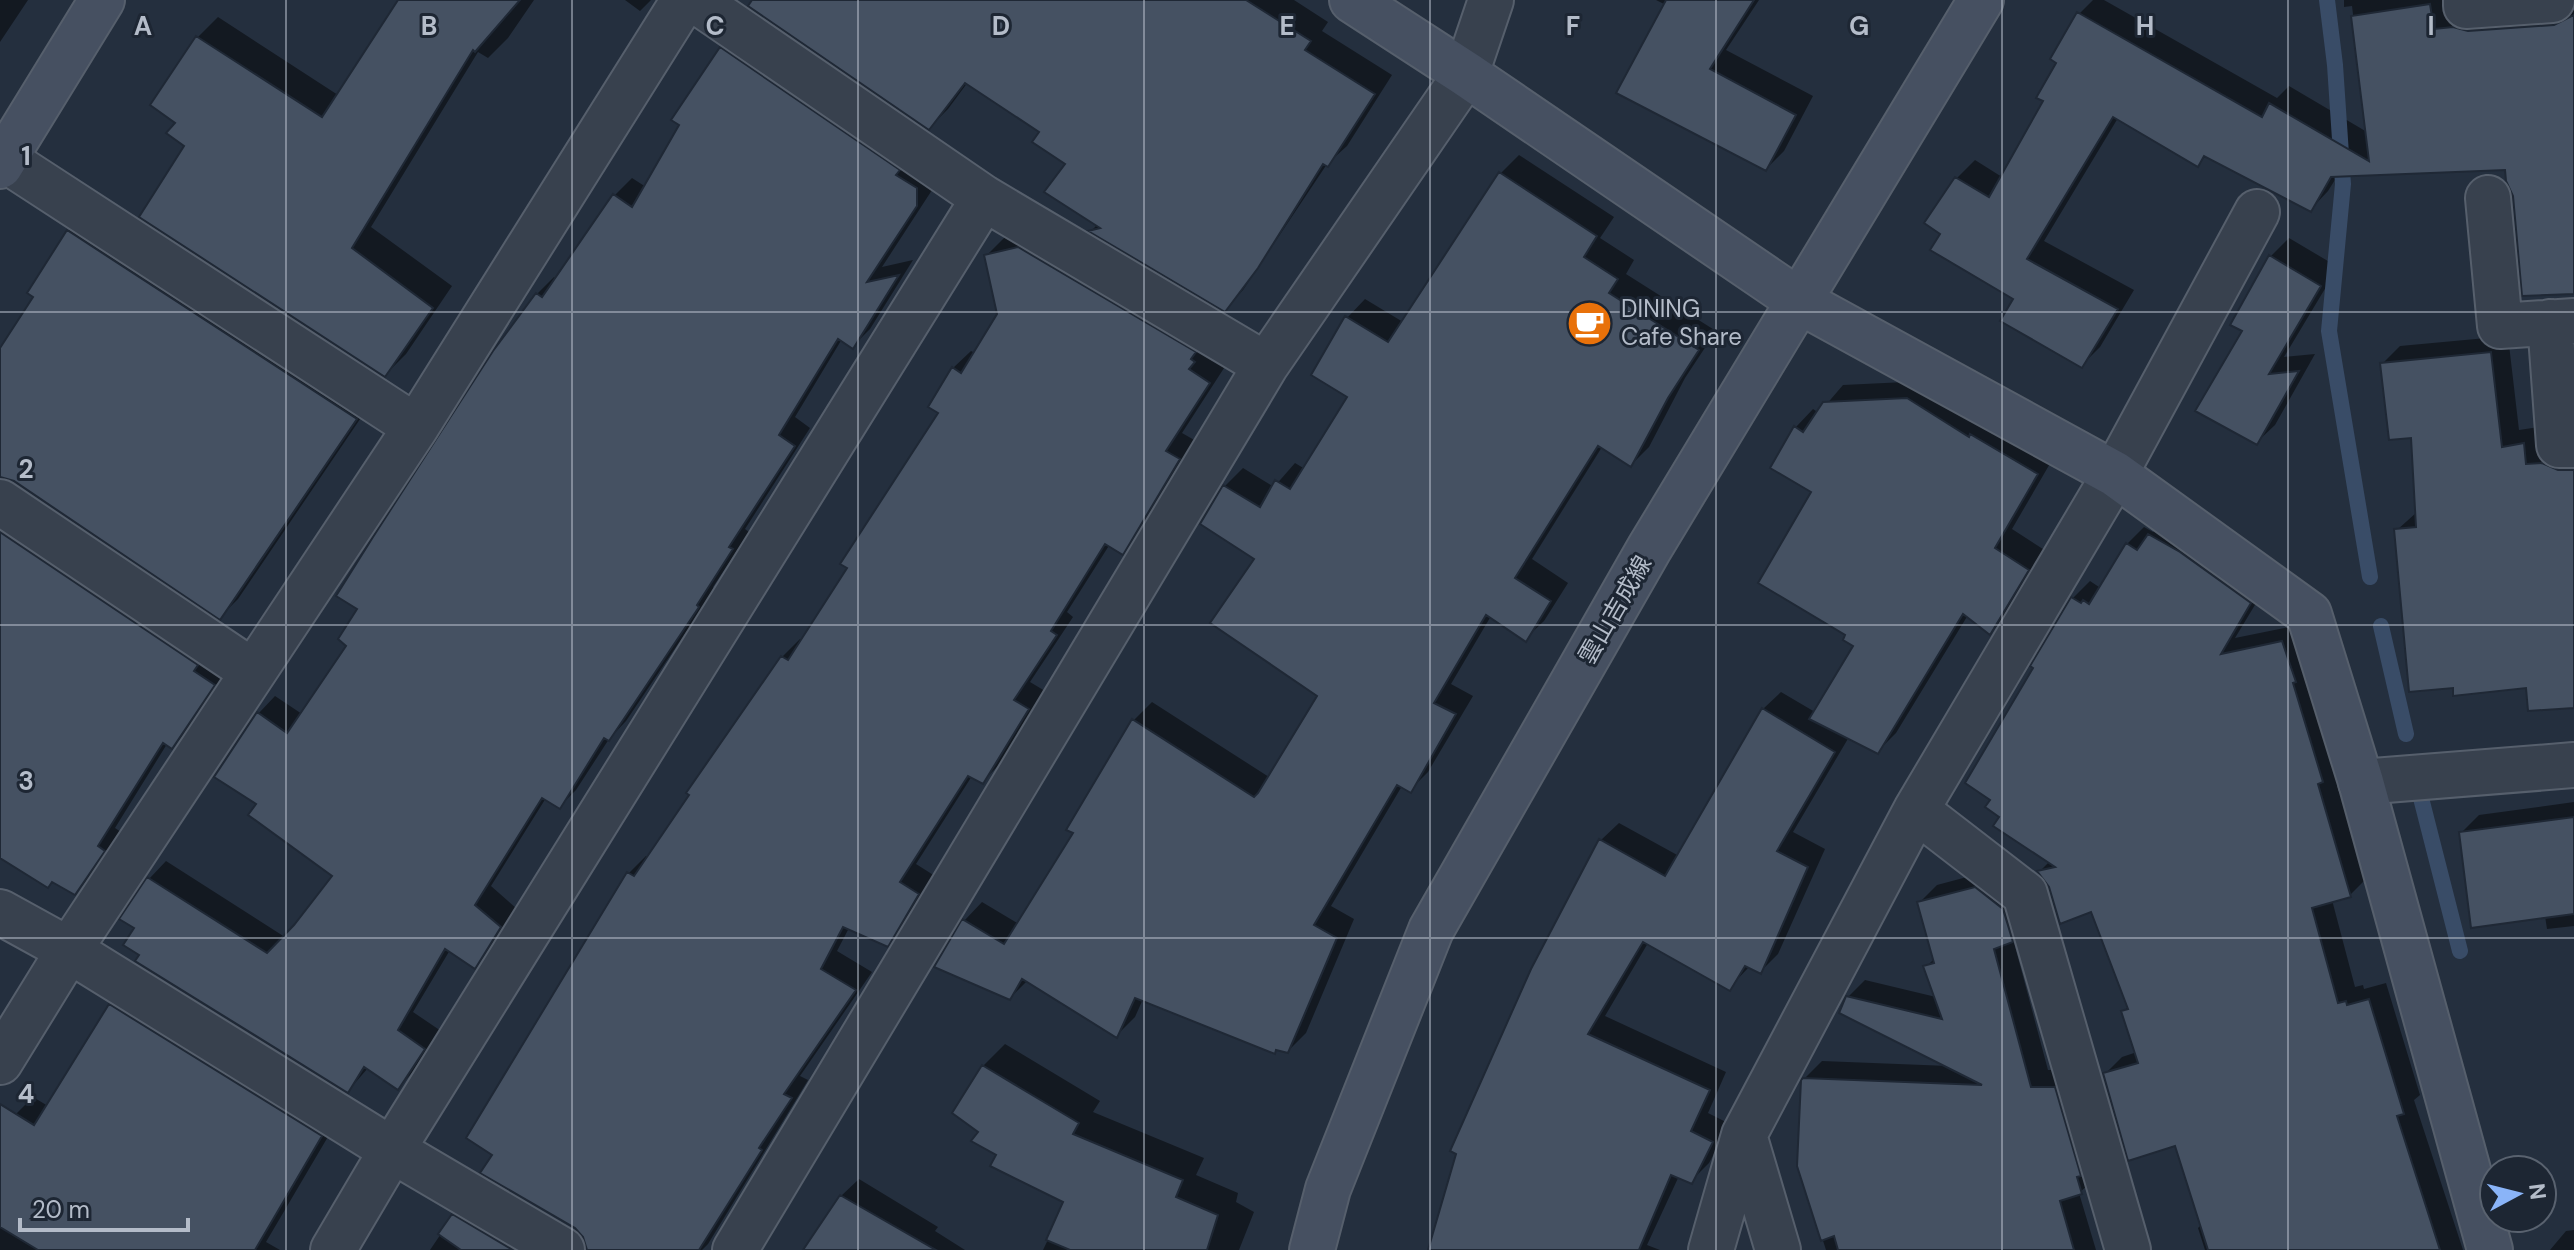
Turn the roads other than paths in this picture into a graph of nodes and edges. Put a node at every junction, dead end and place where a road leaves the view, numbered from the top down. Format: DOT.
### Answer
graph roads {
  1 [pos="102,0"];
  2 [pos="684,0"];
  3 [pos="695,0"];
  4 [pos="1352,0"];
  5 [pos="1491,0"];
  6 [pos="1981,0"];
  7 [pos="2466,0"];
  8 [pos="2552,0"];
  9 [pos="1466,74"];
  10 [pos="2,162"];
  11 [pos="984,198"];
  12 [pos="2488,198"];
  13 [pos="2257,212"];
  14 [pos="1799,301"];
  15 [pos="2562,322"];
  16 [pos="1266,365"];
  17 [pos="416,427"];
  18 [pos="2574,445"];
  19 [pos="2115,474"];
  20 [pos="0,502"];
  21 [pos="253,672"];
  22 [pos="2574,765"];
  23 [pos="2361,782"];
  24 [pos="1916,810"];
  25 [pos="0,912"];
  26 [pos="69,950"];
  27 [pos="0,1062"];
  28 [pos="1744,1135"];
  29 [pos="392,1150"];
  30 [pos="333,1250"];
  31 [pos="562,1250"];
  32 [pos="735,1250"];
  33 [pos="1312,1250"];
  34 [pos="1711,1250"];
  35 [pos="1778,1250"];
  36 [pos="2128,1250"];
  37 [pos="2490,1250"];
  1 -- 10 [label="street"];
  2 -- 17 [label="street"];
  3 -- 11 [label="street"];
  4 -- 9 [label="street"];
  5 -- 9 [label="street"];
  6 -- 14 [label="street, 雲山吉成線"];
  7 -- 8 [label="street"];
  9 -- 14 [label="street"];
  9 -- 16 [label="street"];
  10 -- 17 [label="street"];
  11 -- 16 [label="street"];
  11 -- 29 [label="street"];
  12 -- 15 [label="street"];
  13 -- 19 [label="street"];
  14 -- 19 [label="street"];
  14 -- 33 [label="street, 雲山吉成線"];
  15 -- 18 [label="street"];
  16 -- 32 [label="street"];
  17 -- 21 [label="street"];
  19 -- 23 [label="street"];
  19 -- 24 [label="street"];
  20 -- 21 [label="street"];
  21 -- 26 [label="street"];
  22 -- 23 [label="street"];
  23 -- 37 [label="street"];
  24 -- 28 [label="street"];
  24 -- 36 [label="street"];
  25 -- 26 [label="street"];
  26 -- 27 [label="street"];
  26 -- 29 [label="street"];
  28 -- 34 [label="street"];
  28 -- 35 [label="street"];
  29 -- 30 [label="street"];
  29 -- 31 [label="street"];
}
